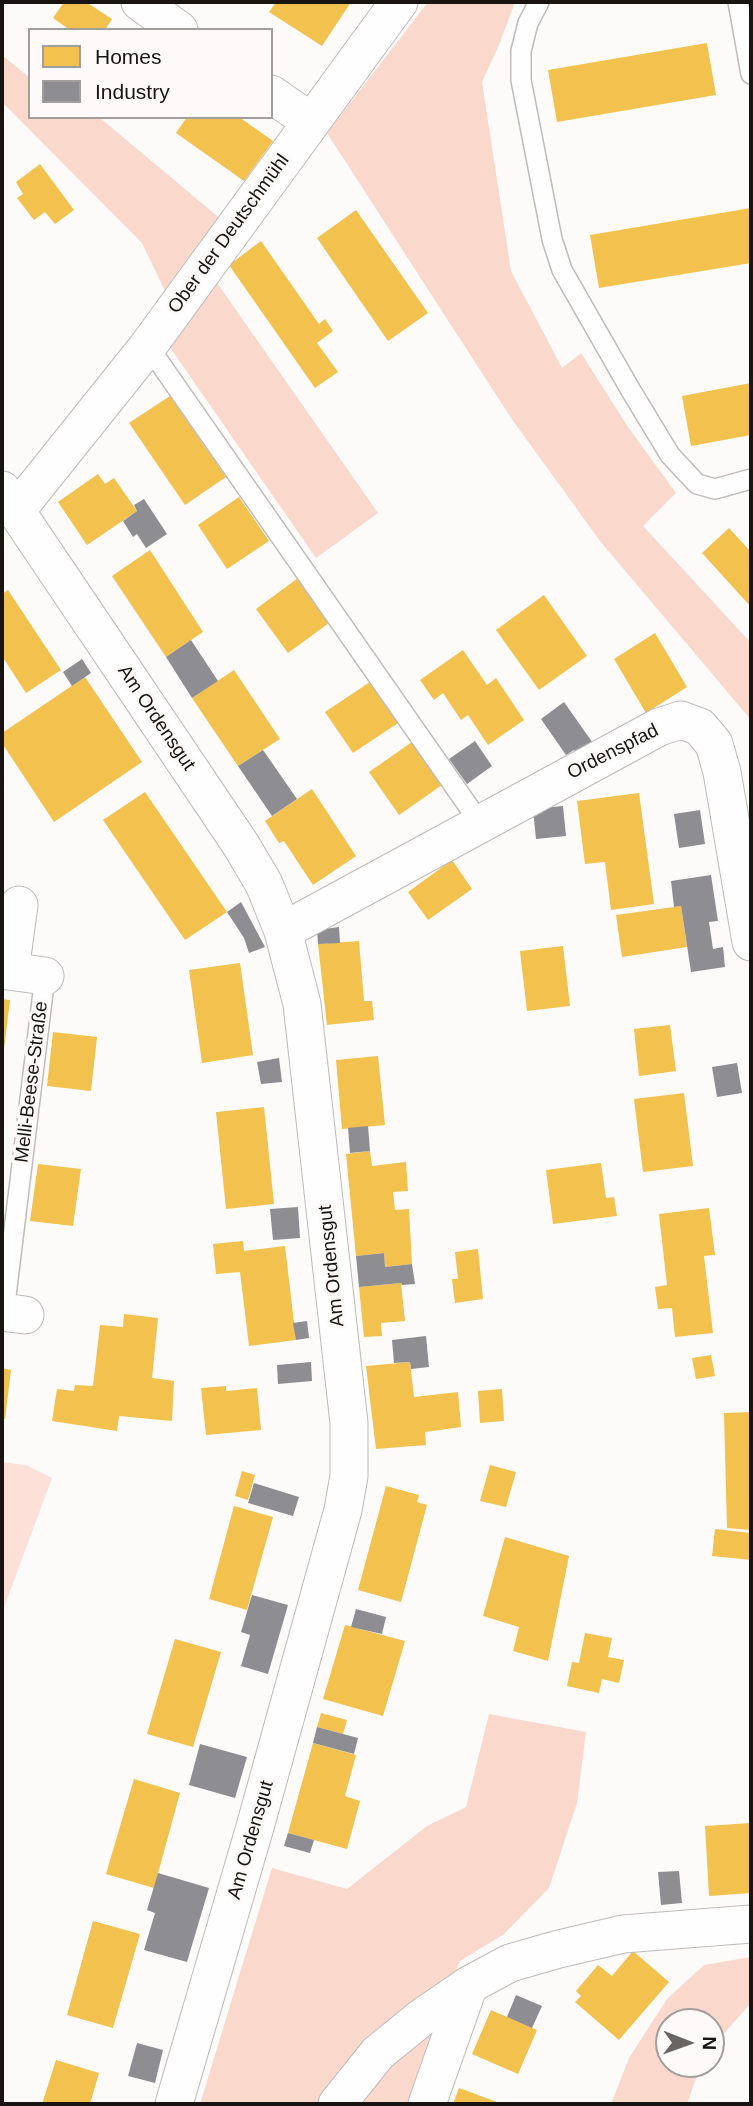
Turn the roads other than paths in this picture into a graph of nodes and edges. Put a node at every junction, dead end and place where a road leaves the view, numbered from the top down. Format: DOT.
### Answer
graph roads {
  1 [pos="139,2"];
  2 [pos="399,2"];
  3 [pos="539,2"];
  4 [pos="738,2"];
  5 [pos="176,28"];
  6 [pos="751,74"];
  7 [pos="273,95"];
  8 [pos="310,121"];
  9 [pos="149,346"];
  10 [pos="751,479"];
  11 [pos="9,500"];
  12 [pos="480,823"];
  13 [pos="19,905"];
  14 [pos="283,931"];
  15 [pos="751,942"];
  16 [pos="19,973"];
  17 [pos="10,1313"];
  18 [pos="751,1924"];
  19 [pos="469,1985"];
  20 [pos="174,2104"];
  21 [pos="337,2104"];
  22 [pos="427,2104"];
  1 -- 5 [label="street"];
  2 -- 8 [label="street, Ober der Deutschmühl"];
  3 -- 10 [label="lane"];
  4 -- 6 [label="lane"];
  7 -- 8 [label="street"];
  8 -- 9 [label="street, Ober der Deutschmühl"];
  9 -- 11 [label="street, Ober der Deutschmühl"];
  9 -- 12 [label="lane"];
  11 -- 14 [label="street, Am Ordensgut"];
  12 -- 14 [label="street, Ordenspfad"];
  12 -- 15 [label="street, Ordenspfad"];
  13 -- 16 [label="street"];
  14 -- 20 [label="street, Am Ordensgut"];
  16 -- 17 [label="lane, Melli-Beese-Straße"];
  18 -- 19 [label="street"];
  19 -- 21 [label="street"];
  19 -- 22 [label="street"];
}
